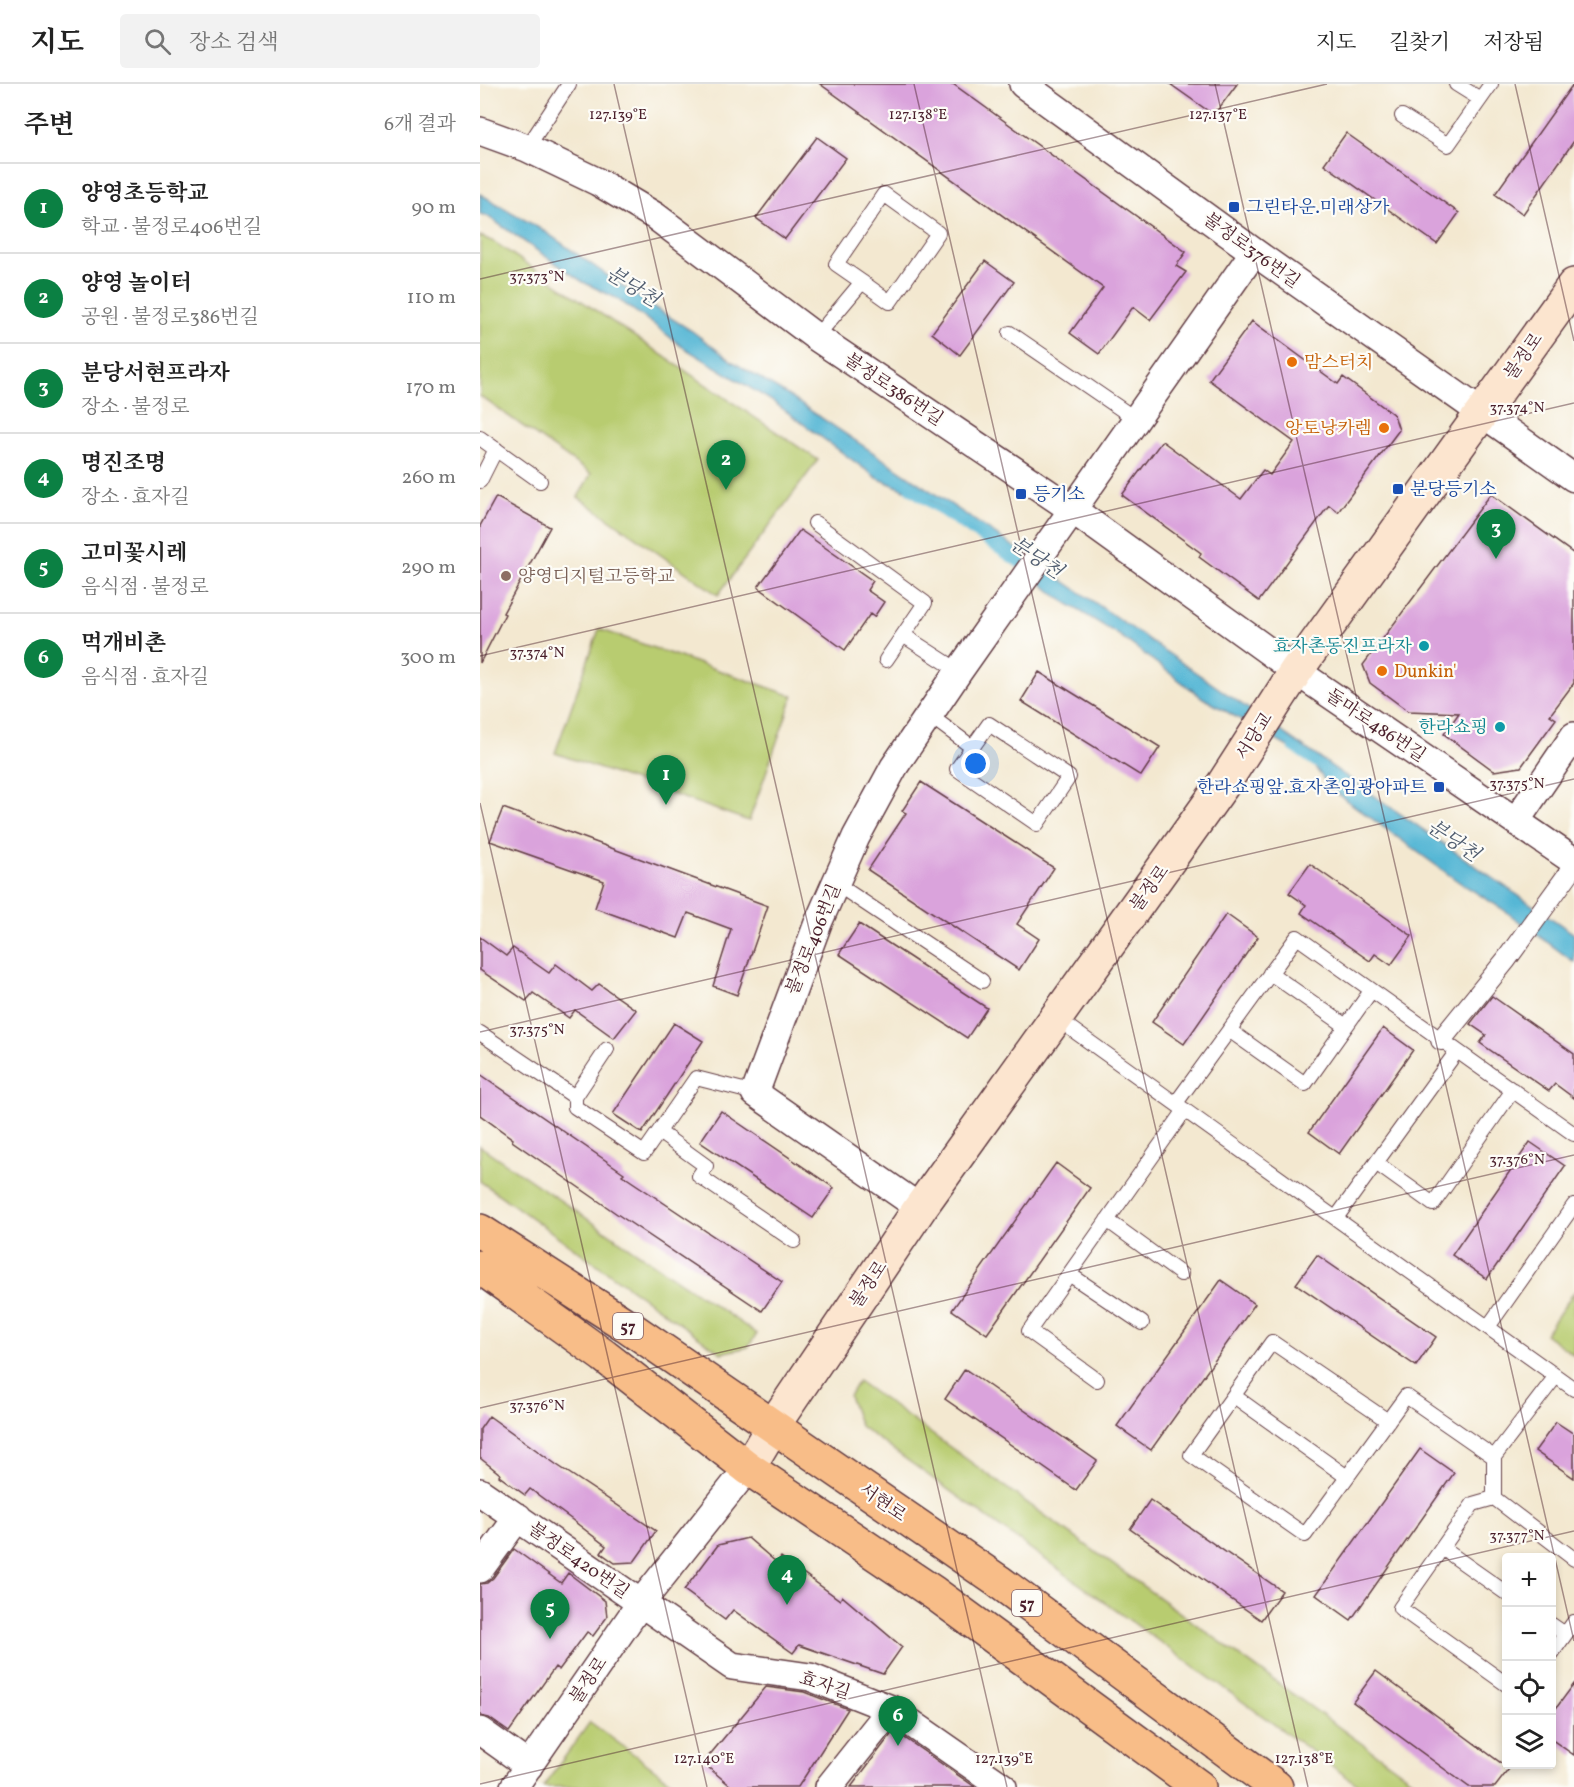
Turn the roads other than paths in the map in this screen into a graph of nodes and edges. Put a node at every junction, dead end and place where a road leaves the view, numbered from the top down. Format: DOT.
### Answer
graph roads {
  1 [pos="569,84"];
  2 [pos="1023,84"];
  3 [pos="1456,84"];
  4 [pos="1491,84"];
  5 [pos="1480,99"];
  6 [pos="1402,116"];
  7 [pos="480,131"];
  8 [pos="527,148"];
  9 [pos="1254,252"];
  10 [pos="862,282"];
  11 [pos="1574,285"];
  12 [pos="1010,333"];
  13 [pos="816,337"];
  14 [pos="1483,414"];
  15 [pos="1137,420"];
  16 [pos="480,438"];
  17 [pos="496,449"];
  18 [pos="1574,478"];
  19 [pos="480,481"];
  20 [pos="540,481"];
  21 [pos="1067,518"];
  22 [pos="815,523"];
  23 [pos="903,635"];
  24 [pos="886,660"];
  25 [pos="959,671"];
  26 [pos="1290,680"];
  27 [pos="929,715"];
  28 [pos="1574,736"];
  29 [pos="972,747"];
  30 [pos="1224,783"];
  31 [pos="1516,821"];
  32 [pos="1573,865"];
  33 [pos="835,883"];
  34 [pos="1270,973"];
  35 [pos="982,981"];
  36 [pos="1371,991"];
  37 [pos="1056,1018"];
  38 [pos="1346,1026"];
  39 [pos="1229,1029"];
  40 [pos="480,1033"];
  41 [pos="1449,1045"];
  42 [pos="607,1049"];
  43 [pos="1513,1090"];
  44 [pos="755,1093"];
  45 [pos="575,1097"];
  46 [pos="1180,1106"];
  47 [pos="659,1132"];
  48 [pos="1574,1134"];
  49 [pos="1376,1163"];
  50 [pos="1574,1205"];
  51 [pos="920,1208"];
  52 [pos="1336,1218"];
  53 [pos="1107,1220"];
  54 [pos="480,1231"];
  55 [pos="794,1240"];
  56 [pos="480,1267"];
  57 [pos="1070,1274"];
  58 [pos="1181,1274"];
  59 [pos="1142,1323"];
  60 [pos="1488,1327"];
  61 [pos="1556,1376"];
  62 [pos="1097,1380"];
  63 [pos="1574,1389"];
  64 [pos="1234,1396"];
  65 [pos="1388,1421"];
  66 [pos="773,1426"];
  67 [pos="1494,1457"];
  68 [pos="748,1468"];
  69 [pos="1347,1477"];
  70 [pos="480,1492"];
  71 [pos="1494,1498"];
  72 [pos="518,1517"];
  73 [pos="1442,1548"];
  74 [pos="1574,1559"];
  75 [pos="480,1569"];
  76 [pos="1502,1590"];
  77 [pos="640,1604"];
  78 [pos="1574,1622"];
  79 [pos="1556,1628"];
  80 [pos="1565,1634"];
  81 [pos="1556,1646"];
  82 [pos="1502,1681"];
  83 [pos="891,1709"];
  84 [pos="480,1731"];
  85 [pos="522,1777"];
  86 [pos="829,1787"];
  87 [pos="1003,1787"];
  88 [pos="1199,1787"];
  89 [pos="1276,1787"];
  1 -- 8 [label="lane"];
  2 -- 9 [label="street, 불정로376번길"];
  3 -- 5 [label="lane"];
  4 -- 5 [label="lane"];
  5 -- 6 [label="lane"];
  7 -- 8 [label="street, 불정로386번길"];
  8 -- 13 [label="street, 불정로386번길"];
  9 -- 14 [label="street, 불정로376번길"];
  9 -- 15 [label="street, 불정로406번길"];
  10 -- 10 [label="lane"];
  10 -- 13 [label="lane"];
  11 -- 14 [label="main road, 불정로"];
  12 -- 15 [label="lane"];
  13 -- 21 [label="street, 불정로386번길"];
  14 -- 18 [label="street, 불정로376번길"];
  14 -- 26 [label="main road, 불정로"];
  15 -- 21 [label="street, 불정로406번길"];
  16 -- 17 [label="lane"];
  17 -- 19 [label="lane"];
  17 -- 20 [label="lane"];
  21 -- 25 [label="street, 불정로406번길"];
  21 -- 26 [label="street, 불정로386번길"];
  22 -- 23 [label="lane"];
  23 -- 24 [label="lane"];
  23 -- 25 [label="lane"];
  25 -- 27 [label="street, 불정로406번길"];
  26 -- 30 [label="main road, 서당교"];
  26 -- 31 [label="street, 돌마로486번길"];
  27 -- 29 [label="lane"];
  27 -- 33 [label="street, 불정로406번길"];
  28 -- 31 [label="street"];
  29 -- 29 [label="lane"];
  30 -- 37 [label="main road, 불정로"];
  31 -- 32 [label="street, 돌마로486번길"];
  32 -- 41 [label="street"];
  33 -- 35 [label="lane"];
  33 -- 44 [label="street, 불정로406번길"];
  34 -- 36 [label="lane"];
  34 -- 38 [label="lane"];
  34 -- 39 [label="lane"];
  36 -- 38 [label="lane"];
  36 -- 41 [label="lane"];
  37 -- 46 [label="lane"];
  37 -- 51 [label="main road, 불정로"];
  38 -- 39 [label="lane"];
  39 -- 46 [label="lane"];
  40 -- 45 [label="lane"];
  41 -- 43 [label="lane"];
  41 -- 49 [label="lane"];
  42 -- 45 [label="lane"];
  43 -- 48 [label="lane"];
  43 -- 49 [label="lane"];
  44 -- 47 [label="lane"];
  44 -- 51 [label="street"];
  45 -- 47 [label="lane"];
  46 -- 52 [label="lane"];
  46 -- 53 [label="lane"];
  47 -- 55 [label="lane"];
  49 -- 52 [label="lane"];
  50 -- 60 [label="lane"];
  51 -- 66 [label="main road, 불정로"];
  52 -- 60 [label="lane"];
  53 -- 57 [label="lane"];
  53 -- 58 [label="lane"];
  54 -- 66 [label="main road, 서현로 / 57"];
  56 -- 68 [label="main road, 57"];
  57 -- 59 [label="lane"];
  57 -- 62 [label="lane"];
  60 -- 61 [label="lane"];
  61 -- 63 [label="lane"];
  61 -- 67 [label="lane"];
  64 -- 65 [label="lane"];
  64 -- 69 [label="lane"];
  64 -- 69 [label="lane"];
  65 -- 67 [label="lane"];
  65 -- 69 [label="lane"];
  66 -- 68 [label="main road, 불정로"];
  66 -- 89 [label="main road, 서현로 / 57"];
  67 -- 71 [label="lane"];
  68 -- 77 [label="street, 불정로"];
  68 -- 88 [label="main road, 57"];
  70 -- 72 [label="street, 불정로420번길"];
  71 -- 73 [label="lane"];
  71 -- 74 [label="lane"];
  72 -- 75 [label="street, 불정로420번길"];
  72 -- 77 [label="street, 불정로420번길"];
  73 -- 76 [label="lane"];
  73 -- 82 [label="lane"];
  77 -- 83 [label="street, 효자길"];
  77 -- 85 [label="street, 불정로"];
  78 -- 80 [label="lane"];
  79 -- 80 [label="lane"];
  80 -- 81 [label="lane"];
  83 -- 86 [label="street"];
  83 -- 87 [label="street, 효자길"];
  84 -- 85 [label="street"];
}
